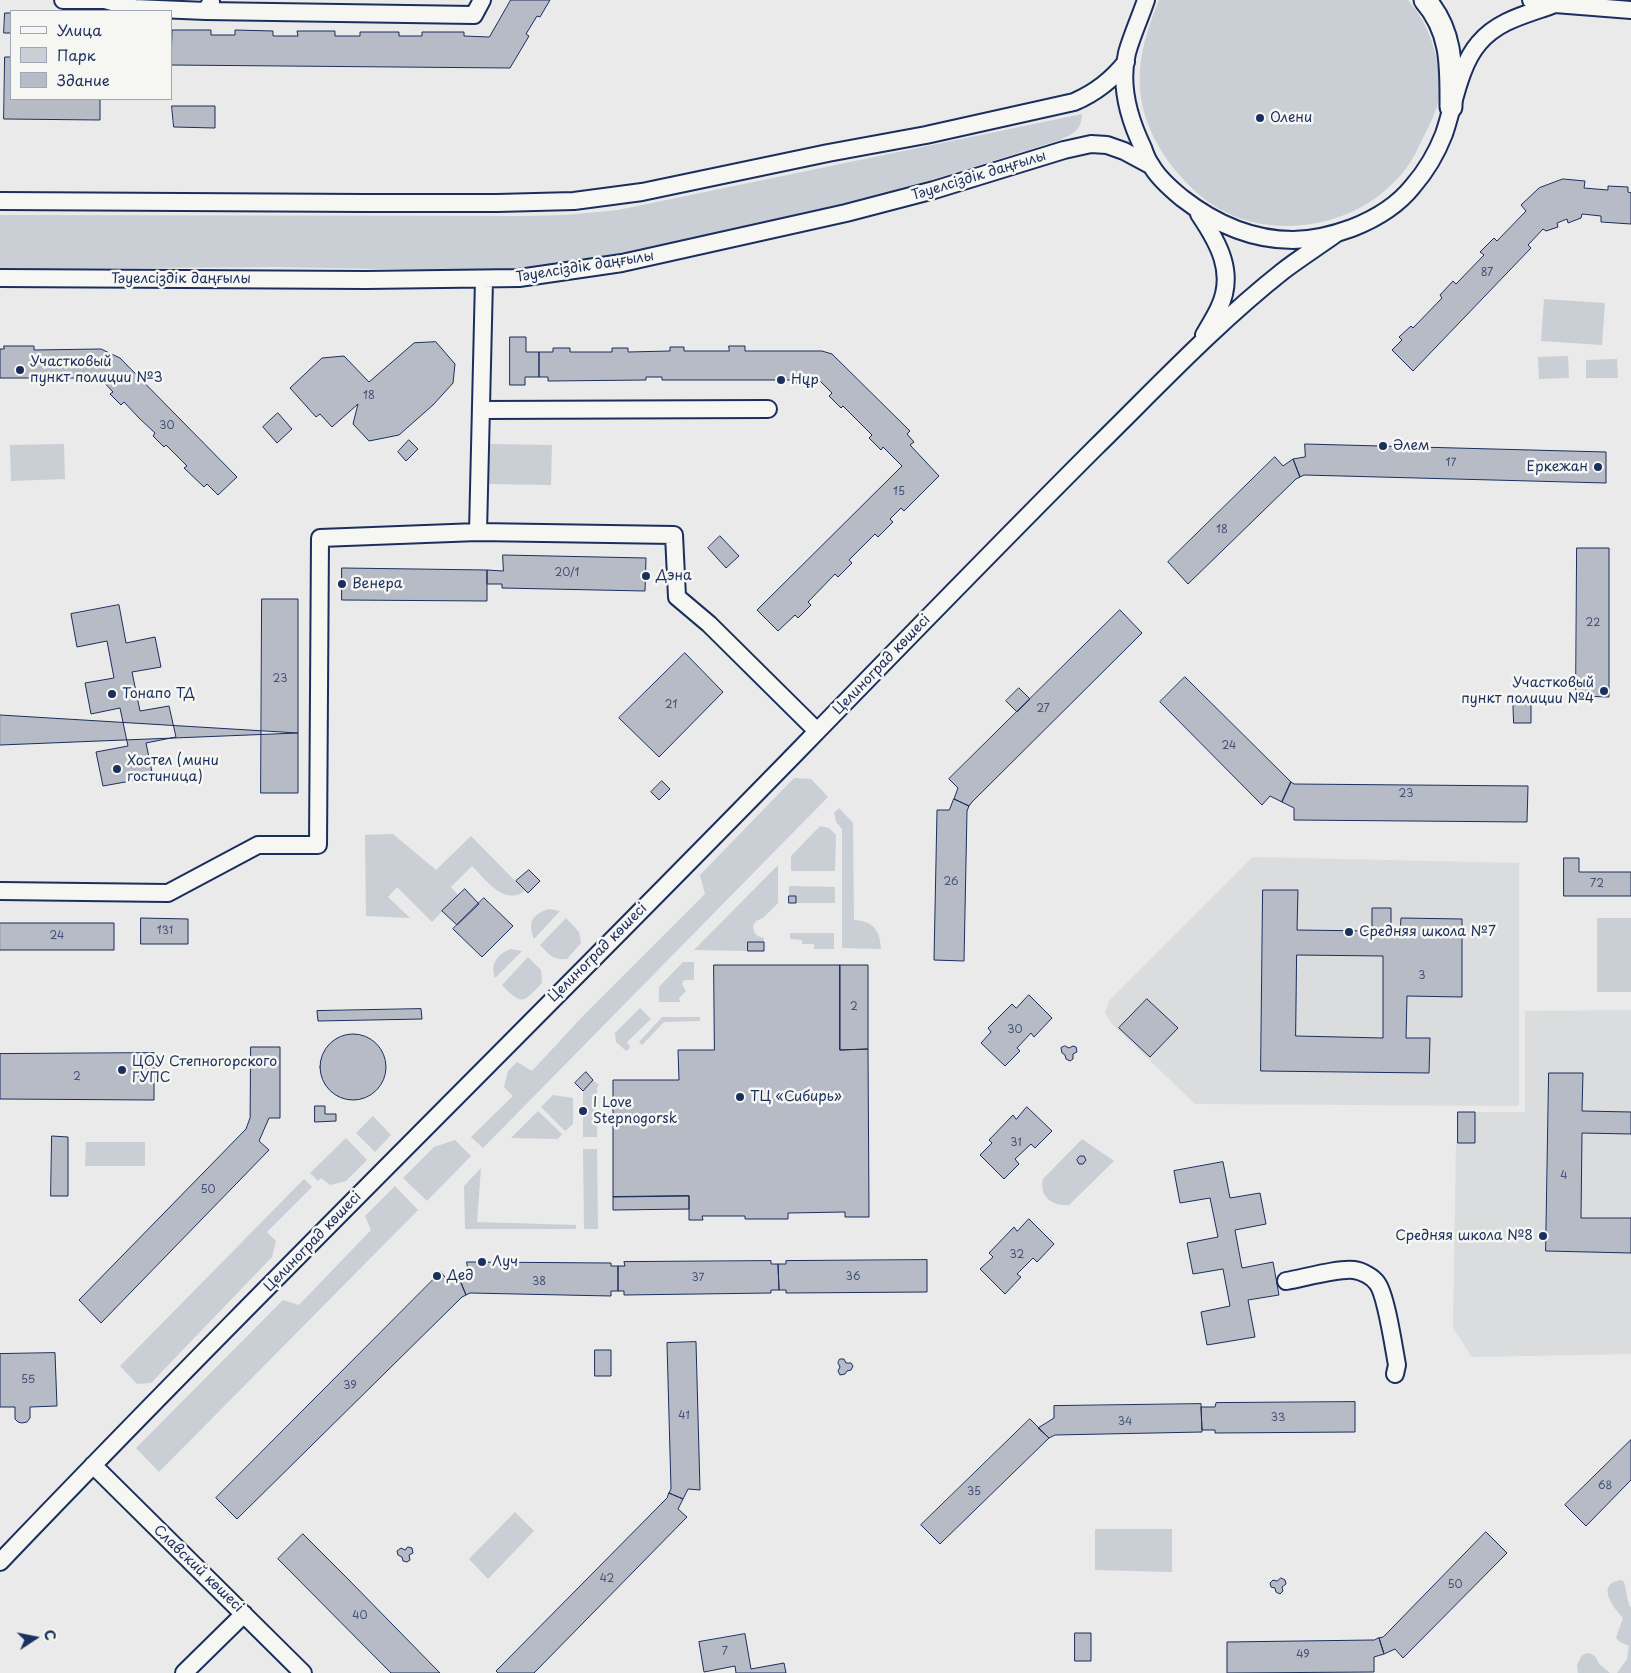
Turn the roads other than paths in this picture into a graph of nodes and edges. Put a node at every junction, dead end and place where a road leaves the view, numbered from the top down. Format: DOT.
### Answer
graph roads {
  1 [pos="63,0"];
  2 [pos="482,0"];
  3 [pos="1146,0"];
  4 [pos="1425,0"];
  5 [pos="1531,0"];
  6 [pos="1555,4"];
  7 [pos="209,5"];
  8 [pos="1631,10"];
  9 [pos="1126,62"];
  10 [pos="1451,108"];
  11 [pos="1150,165"];
  12 [pos="0,201"];
  13 [pos="1195,208"];
  14 [pos="1337,233"];
  15 [pos="0,278"];
  16 [pos="484,280"];
  17 [pos="1198,346"];
  18 [pos="768,409"];
  19 [pos="481,410"];
  20 [pos="478,532"];
  21 [pos="816,731"];
  22 [pos="0,891"];
  23 [pos="1286,1281"];
  24 [pos="1395,1374"];
  25 [pos="93,1465"];
  26 [pos="0,1562"];
  27 [pos="244,1614"];
  28 [pos="184,1673"];
  29 [pos="304,1673"];
  1 -- 7 [label="street"];
  2 -- 7 [label="street"];
  3 -- 9 [label="street"];
  4 -- 10 [label="main road"];
  5 -- 6 [label="street"];
  6 -- 8 [label="street"];
  6 -- 10 [label="street"];
  9 -- 11 [label="street"];
  9 -- 12 [label="street"];
  10 -- 14 [label="street"];
  11 -- 13 [label="street"];
  11 -- 16 [label="street, Тәуелсіздік даңғылы"];
  13 -- 14 [label="street"];
  13 -- 17 [label="street"];
  14 -- 17 [label="street"];
  15 -- 16 [label="street, Тәуелсіздік даңғылы"];
  16 -- 19 [label="street"];
  17 -- 21 [label="street, Целиноград көшесі"];
  18 -- 19 [label="street"];
  19 -- 20 [label="street"];
  20 -- 21 [label="street"];
  20 -- 22 [label="street"];
  21 -- 25 [label="street, Целиноград көшесі"];
  23 -- 24 [label="street"];
  25 -- 26 [label="street, Целиноград көшесі"];
  25 -- 27 [label="street, Славский көшесі"];
  27 -- 28 [label="street"];
  27 -- 29 [label="street, Славский көшесі"];
}
